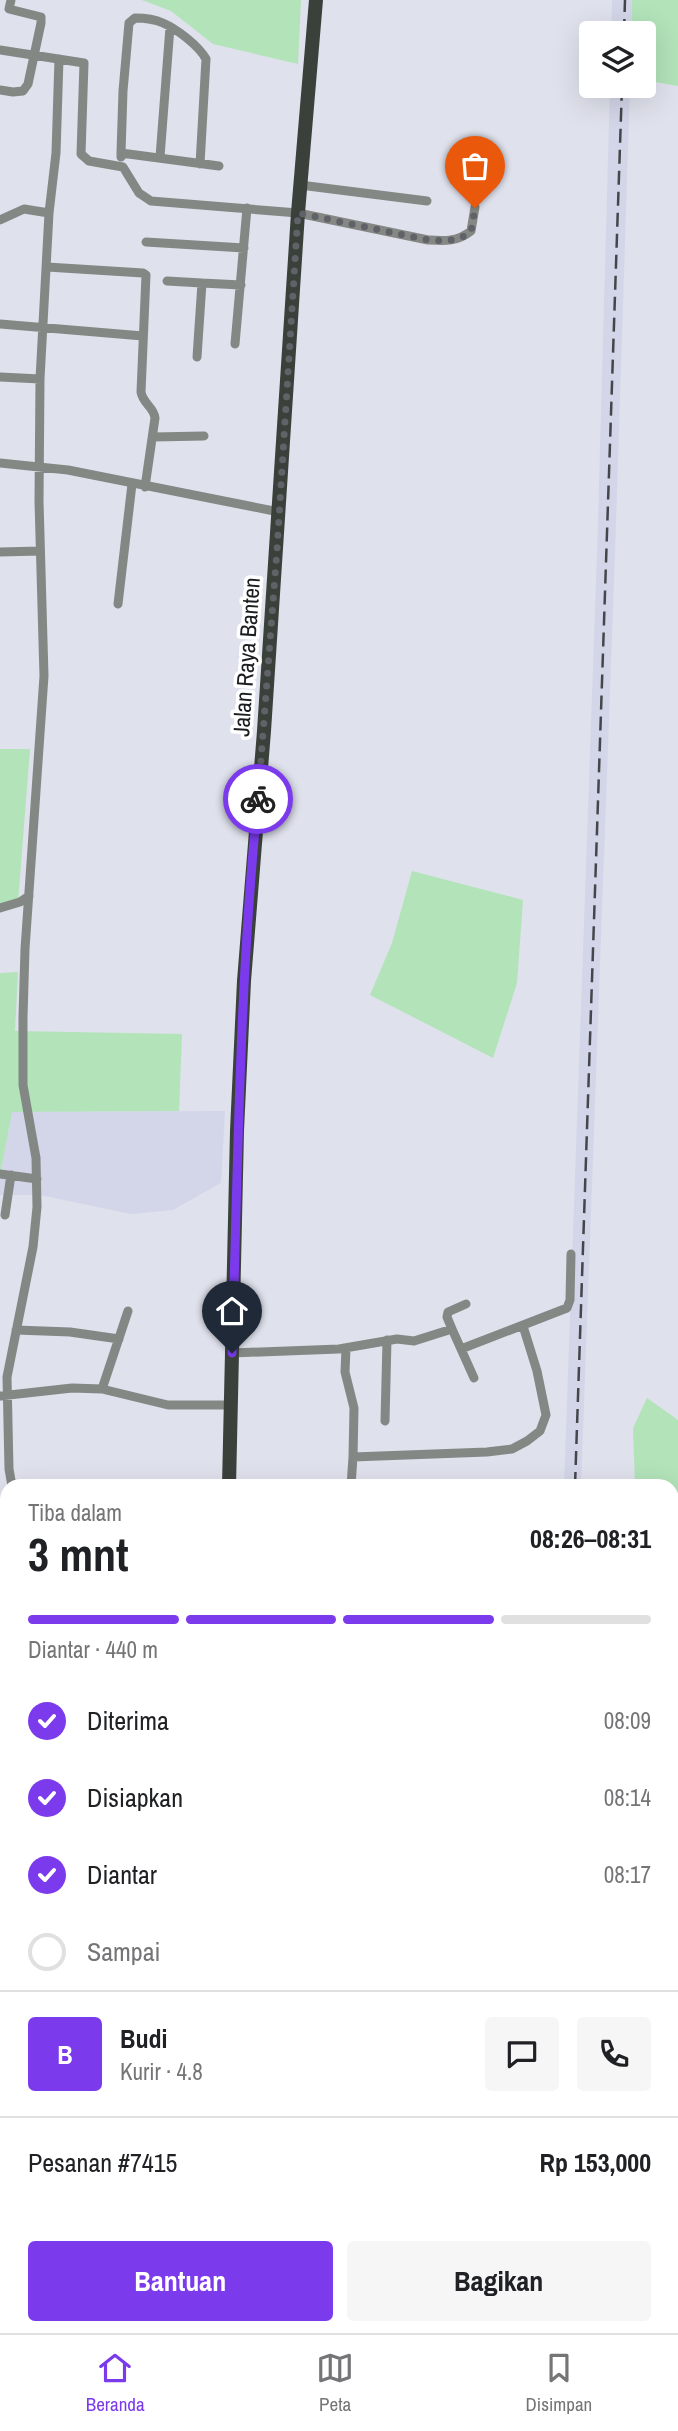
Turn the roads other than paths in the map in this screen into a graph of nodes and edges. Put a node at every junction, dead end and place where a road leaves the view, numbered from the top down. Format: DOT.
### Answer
graph roads {
  1 [pos="316,0"];
  2 [pos="7,5"];
  3 [pos="170,27"];
  4 [pos="0,50"];
  5 [pos="34,55"];
  6 [pos="58,60"];
  7 [pos="0,90"];
  8 [pos="121,153"];
  9 [pos="160,157"];
  10 [pos="200,164"];
  11 [pos="121,166"];
  12 [pos="219,166"];
  13 [pos="300,185"];
  14 [pos="427,201"];
  15 [pos="247,208"];
  16 [pos="475,208"];
  17 [pos="49,213"];
  18 [pos="298,213"];
  19 [pos="0,220"];
  20 [pos="146,242"];
  21 [pos="244,248"];
  22 [pos="47,267"];
  23 [pos="167,281"];
  24 [pos="201,283"];
  25 [pos="241,285"];
  26 [pos="0,324"];
  27 [pos="44,329"];
  28 [pos="143,336"];
  29 [pos="235,344"];
  30 [pos="197,357"];
  31 [pos="0,377"];
  32 [pos="40,379"];
  33 [pos="204,436"];
  34 [pos="153,437"];
  35 [pos="0,463"];
  36 [pos="40,467"];
  37 [pos="132,484"];
  38 [pos="145,487"];
  39 [pos="279,512"];
  40 [pos="40,551"];
  41 [pos="0,552"];
  42 [pos="118,604"];
  43 [pos="29,896"];
  44 [pos="0,908"];
  45 [pos="0,1174"];
  46 [pos="11,1175"];
  47 [pos="37,1178"];
  48 [pos="5,1215"];
  49 [pos="570,1254"];
  50 [pos="466,1304"];
  51 [pos="128,1311"];
  52 [pos="523,1326"];
  53 [pos="452,1329"];
  54 [pos="16,1330"];
  55 [pos="119,1339"];
  56 [pos="387,1340"];
  57 [pos="346,1348"];
  58 [pos="461,1349"];
  59 [pos="232,1353"];
  60 [pos="474,1378"];
  61 [pos="102,1390"];
  62 [pos="4,1396"];
  63 [pos="230,1405"];
  64 [pos="385,1422"];
  65 [pos="353,1457"];
  66 [pos="11,1479"];
  67 [pos="229,1479"];
  68 [pos="351,1479"];
  1 -- 13 [label="main road, Jalan Raya Banten"];
  2 -- 5 [label="street"];
  3 -- 8 [label="street"];
  3 -- 9 [label="street"];
  3 -- 10 [label="street"];
  4 -- 5 [label="street"];
  5 -- 6 [label="street"];
  5 -- 7 [label="street"];
  6 -- 11 [label="street"];
  6 -- 17 [label="street"];
  8 -- 9 [label="street"];
  8 -- 11 [label="street"];
  9 -- 10 [label="street"];
  10 -- 12 [label="street"];
  11 -- 15 [label="street"];
  13 -- 14 [label="street"];
  13 -- 18 [label="main road, Jalan Raya Banten"];
  15 -- 18 [label="street"];
  15 -- 21 [label="street"];
  16 -- 18 [label="street"];
  17 -- 19 [label="street"];
  17 -- 22 [label="street"];
  18 -- 39 [label="main road, Jalan Raya Banten"];
  20 -- 21 [label="street"];
  21 -- 25 [label="street"];
  22 -- 27 [label="street"];
  22 -- 28 [label="street"];
  23 -- 24 [label="street"];
  24 -- 25 [label="street"];
  24 -- 30 [label="street"];
  25 -- 29 [label="street"];
  26 -- 27 [label="street"];
  27 -- 28 [label="street"];
  27 -- 32 [label="street"];
  28 -- 34 [label="street"];
  31 -- 32 [label="street"];
  32 -- 36 [label="street"];
  33 -- 34 [label="street"];
  34 -- 38 [label="street"];
  35 -- 36 [label="street"];
  36 -- 37 [label="street"];
  36 -- 40 [label="street"];
  37 -- 38 [label="street"];
  37 -- 42 [label="street"];
  38 -- 39 [label="street"];
  39 -- 59 [label="main road, Jalan Raya Banten"];
  40 -- 41 [label="street"];
  40 -- 43 [label="street"];
  43 -- 44 [label="street"];
  43 -- 47 [label="street"];
  45 -- 46 [label="street"];
  46 -- 47 [label="street"];
  46 -- 48 [label="street"];
  47 -- 54 [label="street"];
  49 -- 52 [label="street"];
  50 -- 53 [label="street"];
  51 -- 55 [label="street"];
  52 -- 58 [label="street"];
  52 -- 65 [label="street"];
  53 -- 56 [label="street"];
  53 -- 58 [label="street"];
  54 -- 55 [label="street"];
  54 -- 62 [label="street"];
  55 -- 61 [label="street"];
  56 -- 57 [label="street"];
  56 -- 64 [label="street"];
  57 -- 59 [label="street"];
  57 -- 65 [label="street"];
  58 -- 60 [label="street"];
  59 -- 63 [label="main road, Jalan Raya Banten"];
  61 -- 62 [label="street"];
  61 -- 63 [label="street"];
  62 -- 66 [label="street"];
  63 -- 67 [label="main road, Jalan Raya Banten"];
  65 -- 68 [label="street"];
}
